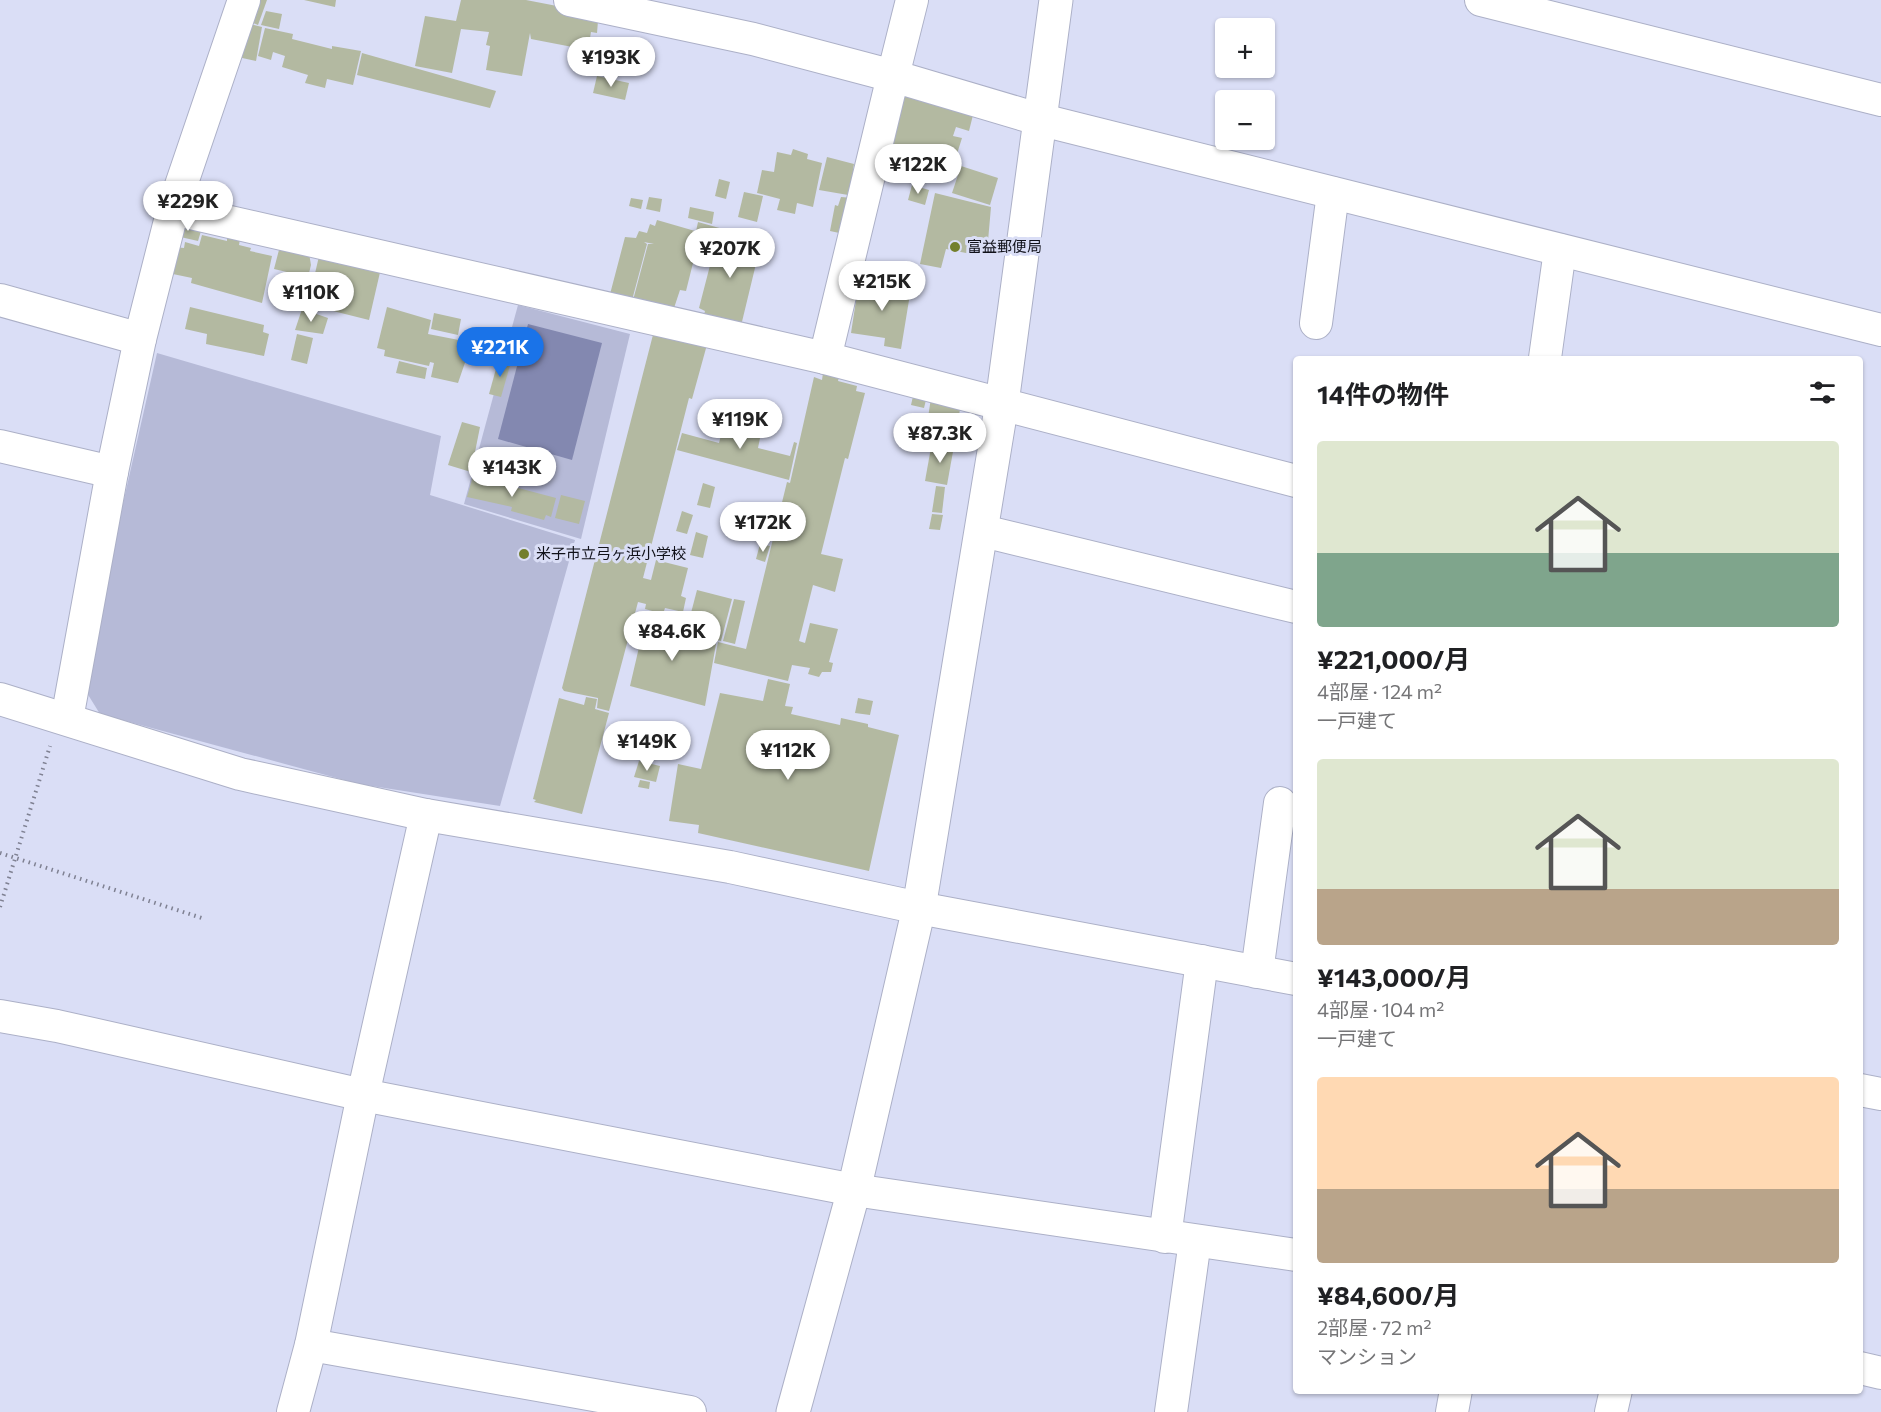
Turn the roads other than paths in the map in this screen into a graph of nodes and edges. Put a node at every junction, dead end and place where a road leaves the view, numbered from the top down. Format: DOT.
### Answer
graph roads {
  1 [pos="244,0"];
  2 [pos="570,0"];
  3 [pos="912,0"];
  4 [pos="1056,0"];
  5 [pos="1480,0"];
  6 [pos="893,76"];
  7 [pos="1881,100"];
  8 [pos="1038,119"];
  9 [pos="1333,193"];
  10 [pos="173,209"];
  11 [pos="1560,249"];
  12 [pos="0,300"];
  13 [pos="1316,323"];
  14 [pos="1881,330"];
  15 [pos="141,339"];
  16 [pos="1545,356"];
  17 [pos="825,358"];
  18 [pos="1002,403"];
  19 [pos="0,446"];
  20 [pos="112,472"];
  21 [pos="1293,480"];
  22 [pos="983,531"];
  23 [pos="1293,606"];
  24 [pos="0,699"];
  25 [pos="63,718"];
  26 [pos="1280,803"];
  27 [pos="426,815"];
  28 [pos="919,908"];
  29 [pos="1202,961"];
  30 [pos="1257,972"];
  31 [pos="1293,978"];
  32 [pos="0,1016"];
  33 [pos="1863,1091"];
  34 [pos="1881,1094"];
  35 [pos="363,1095"];
  36 [pos="854,1190"];
  37 [pos="1180,1239"];
  38 [pos="1293,1255"];
  39 [pos="311,1345"];
  40 [pos="1863,1369"];
  41 [pos="1881,1373"];
  42 [pos="1455,1394"];
  43 [pos="1615,1394"];
  44 [pos="294,1412"];
  45 [pos="690,1412"];
  46 [pos="793,1412"];
  47 [pos="1171,1412"];
  48 [pos="1452,1412"];
  49 [pos="1611,1412"];
  1 -- 10 [label="street"];
  2 -- 6 [label="street"];
  3 -- 6 [label="street"];
  4 -- 8 [label="street"];
  5 -- 7 [label="street"];
  6 -- 8 [label="street"];
  6 -- 17 [label="street"];
  8 -- 9 [label="street"];
  8 -- 18 [label="street"];
  9 -- 11 [label="street"];
  9 -- 13 [label="street"];
  10 -- 15 [label="street"];
  10 -- 17 [label="street"];
  11 -- 14 [label="street"];
  11 -- 16 [label="street"];
  12 -- 15 [label="street"];
  15 -- 20 [label="street"];
  17 -- 18 [label="street"];
  18 -- 21 [label="street"];
  18 -- 22 [label="street"];
  19 -- 20 [label="street"];
  20 -- 25 [label="street"];
  22 -- 23 [label="street"];
  22 -- 28 [label="street"];
  24 -- 25 [label="street"];
  25 -- 27 [label="street"];
  26 -- 30 [label="street"];
  27 -- 28 [label="street"];
  27 -- 35 [label="street"];
  28 -- 29 [label="street"];
  28 -- 36 [label="street"];
  29 -- 30 [label="street"];
  29 -- 37 [label="street"];
  30 -- 31 [label="street"];
  32 -- 35 [label="street"];
  33 -- 34 [label="street"];
  35 -- 36 [label="street"];
  35 -- 39 [label="street"];
  36 -- 37 [label="street"];
  36 -- 46 [label="street"];
  37 -- 38 [label="street"];
  37 -- 47 [label="street"];
  39 -- 44 [label="street"];
  39 -- 45 [label="street"];
  40 -- 41 [label="street"];
  42 -- 48 [label="street"];
  43 -- 49 [label="street"];
}
